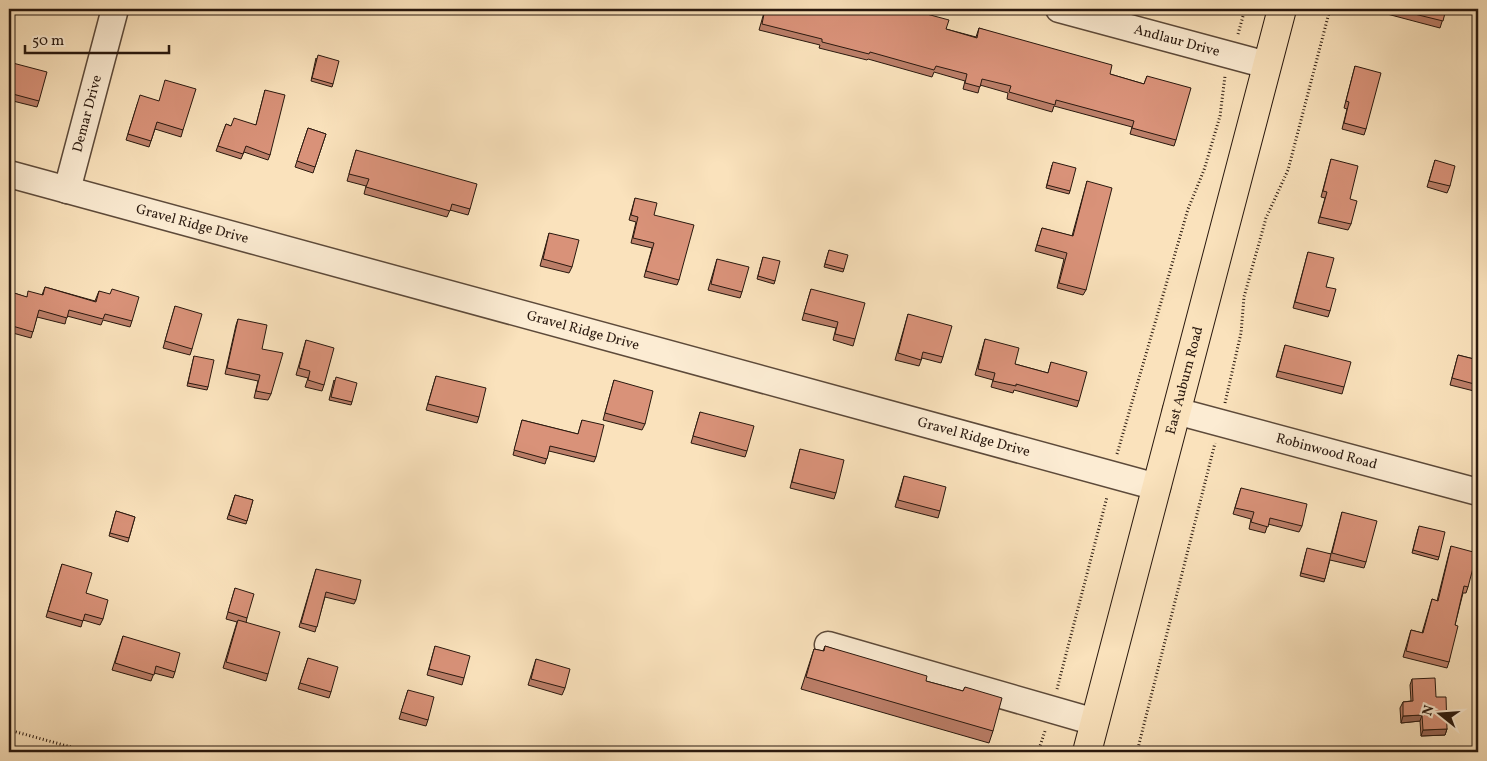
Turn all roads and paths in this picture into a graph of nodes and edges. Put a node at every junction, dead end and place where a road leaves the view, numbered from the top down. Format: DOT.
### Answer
graph roads {
  1 [pos="116,9"];
  2 [pos="1059,9"];
  3 [pos="1245,9"];
  4 [pos="1282,9"];
  5 [pos="1330,9"];
  6 [pos="1236,39"];
  7 [pos="1267,65"];
  8 [pos="1227,70"];
  9 [pos="9,174"];
  10 [pos="67,190"];
  11 [pos="1224,406"];
  12 [pos="1176,411"];
  13 [pos="1216,439"];
  14 [pos="1118,453"];
  15 [pos="1157,487"];
  16 [pos="1109,488"];
  17 [pos="1478,492"];
  18 [pos="828,646"];
  19 [pos="1055,698"];
  20 [pos="1095,722"];
  21 [pos="1047,724"];
  22 [pos="9,730"];
  23 [pos="89,752"];
  24 [pos="1038,752"];
  25 [pos="1087,752"];
  26 [pos="1137,752"];
  1 -- 10 [label="street, Demar Drive"];
  2 -- 7 [label="street, Andlaur Drive"];
  3 -- 6 [label="path"];
  4 -- 7 [label="main road, East Auburn Road"];
  5 -- 11 [label="path"];
  7 -- 12 [label="main road, East Auburn Road"];
  8 -- 14 [label="path"];
  9 -- 10 [label="street, Gravel Ridge Drive"];
  10 -- 15 [label="street, Gravel Ridge Drive"];
  12 -- 15 [label="main road, East Auburn Road"];
  12 -- 17 [label="street, Robinwood Road"];
  13 -- 26 [label="path"];
  15 -- 20 [label="main road, East Auburn Road"];
  16 -- 19 [label="path"];
  18 -- 20 [label="street"];
  20 -- 25 [label="main road, East Auburn Road"];
  21 -- 24 [label="path"];
  22 -- 23 [label="path"];
}
